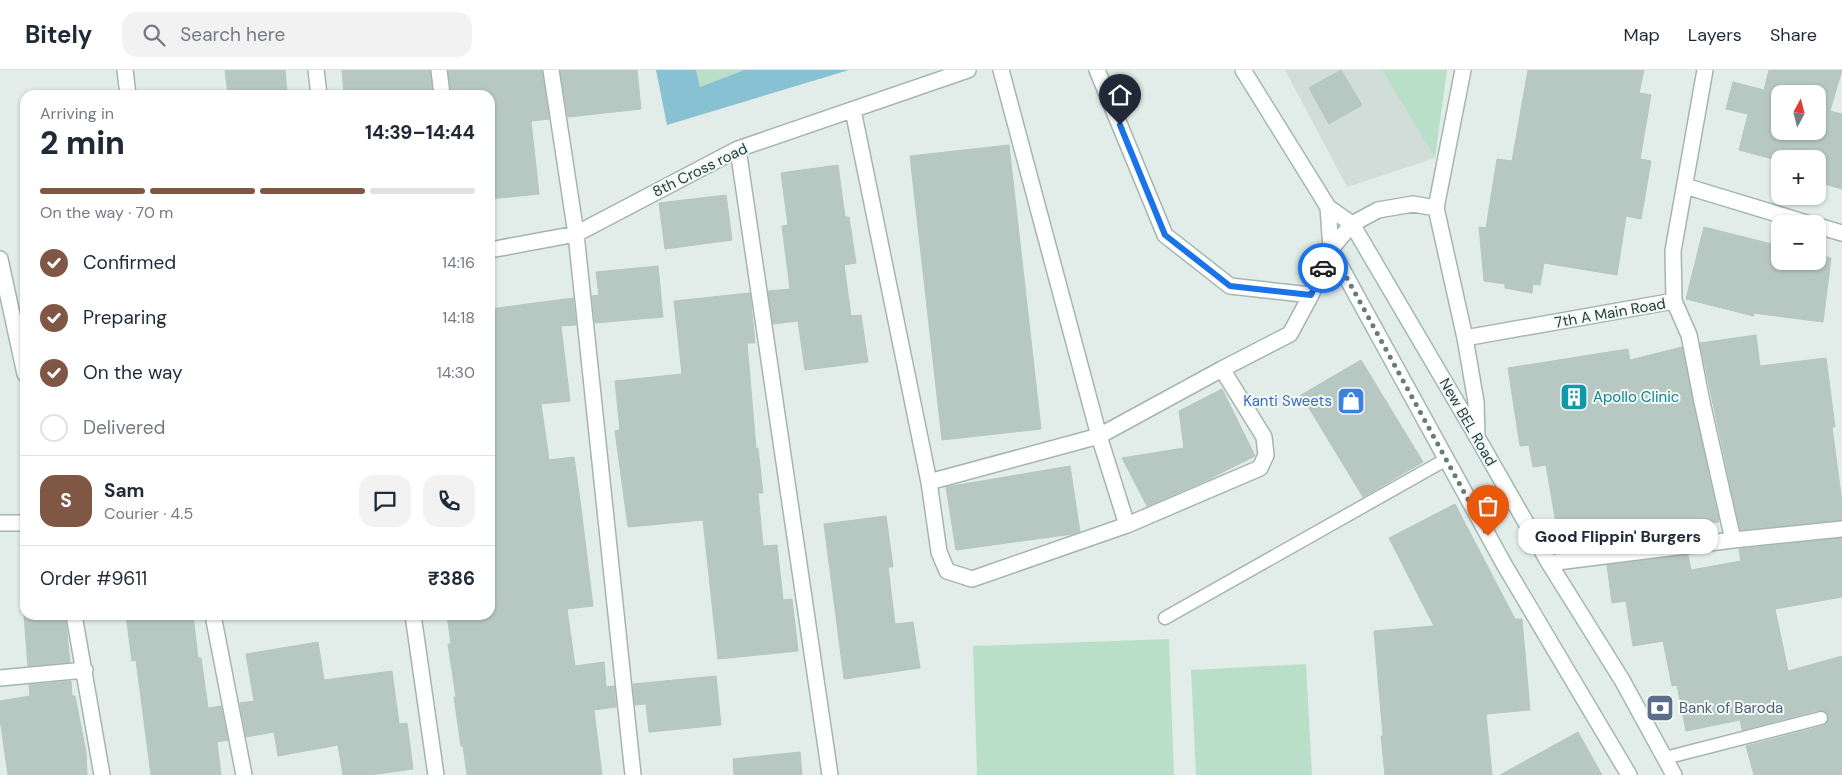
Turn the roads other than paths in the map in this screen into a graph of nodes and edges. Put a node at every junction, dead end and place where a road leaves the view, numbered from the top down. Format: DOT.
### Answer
graph roads {
  1 [pos="125,70"];
  2 [pos="316,70"];
  3 [pos="439,70"];
  4 [pos="551,70"];
  5 [pos="968,70"];
  6 [pos="1001,70"];
  7 [pos="1097,70"];
  8 [pos="1243,70"];
  9 [pos="1463,70"];
  10 [pos="1705,70"];
  11 [pos="127,90"];
  12 [pos="318,90"];
  13 [pos="441,90"];
  14 [pos="853,110"];
  15 [pos="738,149"];
  16 [pos="1685,186"];
  17 [pos="1328,207"];
  18 [pos="1436,208"];
  19 [pos="1780,215"];
  20 [pos="1352,224"];
  21 [pos="1826,228"];
  22 [pos="1842,233"];
  23 [pos="576,234"];
  24 [pos="495,249"];
  25 [pos="1331,249"];
  26 [pos="0,259"];
  27 [pos="1311,295"];
  28 [pos="1674,301"];
  29 [pos="1465,338"];
  30 [pos="20,351"];
  31 [pos="1222,369"];
  32 [pos="1099,436"];
  33 [pos="1478,437"];
  34 [pos="1446,460"];
  35 [pos="929,482"];
  36 [pos="20,523"];
  37 [pos="0,524"];
  38 [pos="1127,525"];
  39 [pos="1842,529"];
  40 [pos="1733,540"];
  41 [pos="1549,562"];
  42 [pos="1166,618"];
  43 [pos="75,620"];
  44 [pos="214,620"];
  45 [pos="414,620"];
  46 [pos="85,670"];
  47 [pos="0,678"];
  48 [pos="1821,718"];
  49 [pos="1665,758"];
  50 [pos="102,775"];
  51 [pos="244,775"];
  52 [pos="436,775"];
  53 [pos="632,775"];
  54 [pos="830,775"];
  55 [pos="1629,775"];
  56 [pos="1674,775"];
  1 -- 11 [label="street"];
  2 -- 12 [label="street"];
  3 -- 13 [label="street"];
  4 -- 23 [label="street"];
  5 -- 14 [label="street, 8th Cross road"];
  6 -- 32 [label="street"];
  7 -- 27 [label="street"];
  8 -- 17 [label="street, New BEL Road"];
  9 -- 18 [label="street"];
  10 -- 16 [label="street"];
  14 -- 15 [label="street, 8th Cross road"];
  14 -- 35 [label="street"];
  15 -- 23 [label="street, 8th Cross road"];
  15 -- 54 [label="street"];
  16 -- 19 [label="street"];
  16 -- 28 [label="street"];
  17 -- 20 [label="street, New BEL Road"];
  17 -- 25 [label="street, New BEL Road"];
  18 -- 20 [label="street"];
  18 -- 29 [label="street"];
  20 -- 25 [label="street"];
  20 -- 33 [label="street, New BEL Road"];
  21 -- 22 [label="street"];
  23 -- 24 [label="street, 8th Cross road"];
  23 -- 53 [label="street"];
  25 -- 27 [label="street"];
  25 -- 34 [label="street, New BEL Road"];
  26 -- 30 [label="street"];
  27 -- 31 [label="street"];
  28 -- 29 [label="street, 7th A Main Road"];
  28 -- 40 [label="street, 7th A Main Road"];
  29 -- 33 [label="street"];
  31 -- 32 [label="street"];
  31 -- 38 [label="street"];
  32 -- 35 [label="street"];
  32 -- 38 [label="street"];
  33 -- 41 [label="street, New BEL Road"];
  34 -- 42 [label="lane"];
  34 -- 55 [label="street, New BEL Road"];
  35 -- 38 [label="street"];
  36 -- 37 [label="street"];
  39 -- 40 [label="street"];
  40 -- 41 [label="street"];
  41 -- 49 [label="street, New BEL Road"];
  43 -- 46 [label="street"];
  44 -- 51 [label="street"];
  45 -- 52 [label="street"];
  46 -- 47 [label="street"];
  46 -- 50 [label="street"];
  48 -- 49 [label="lane"];
  49 -- 56 [label="street, New BEL Road"];
}
